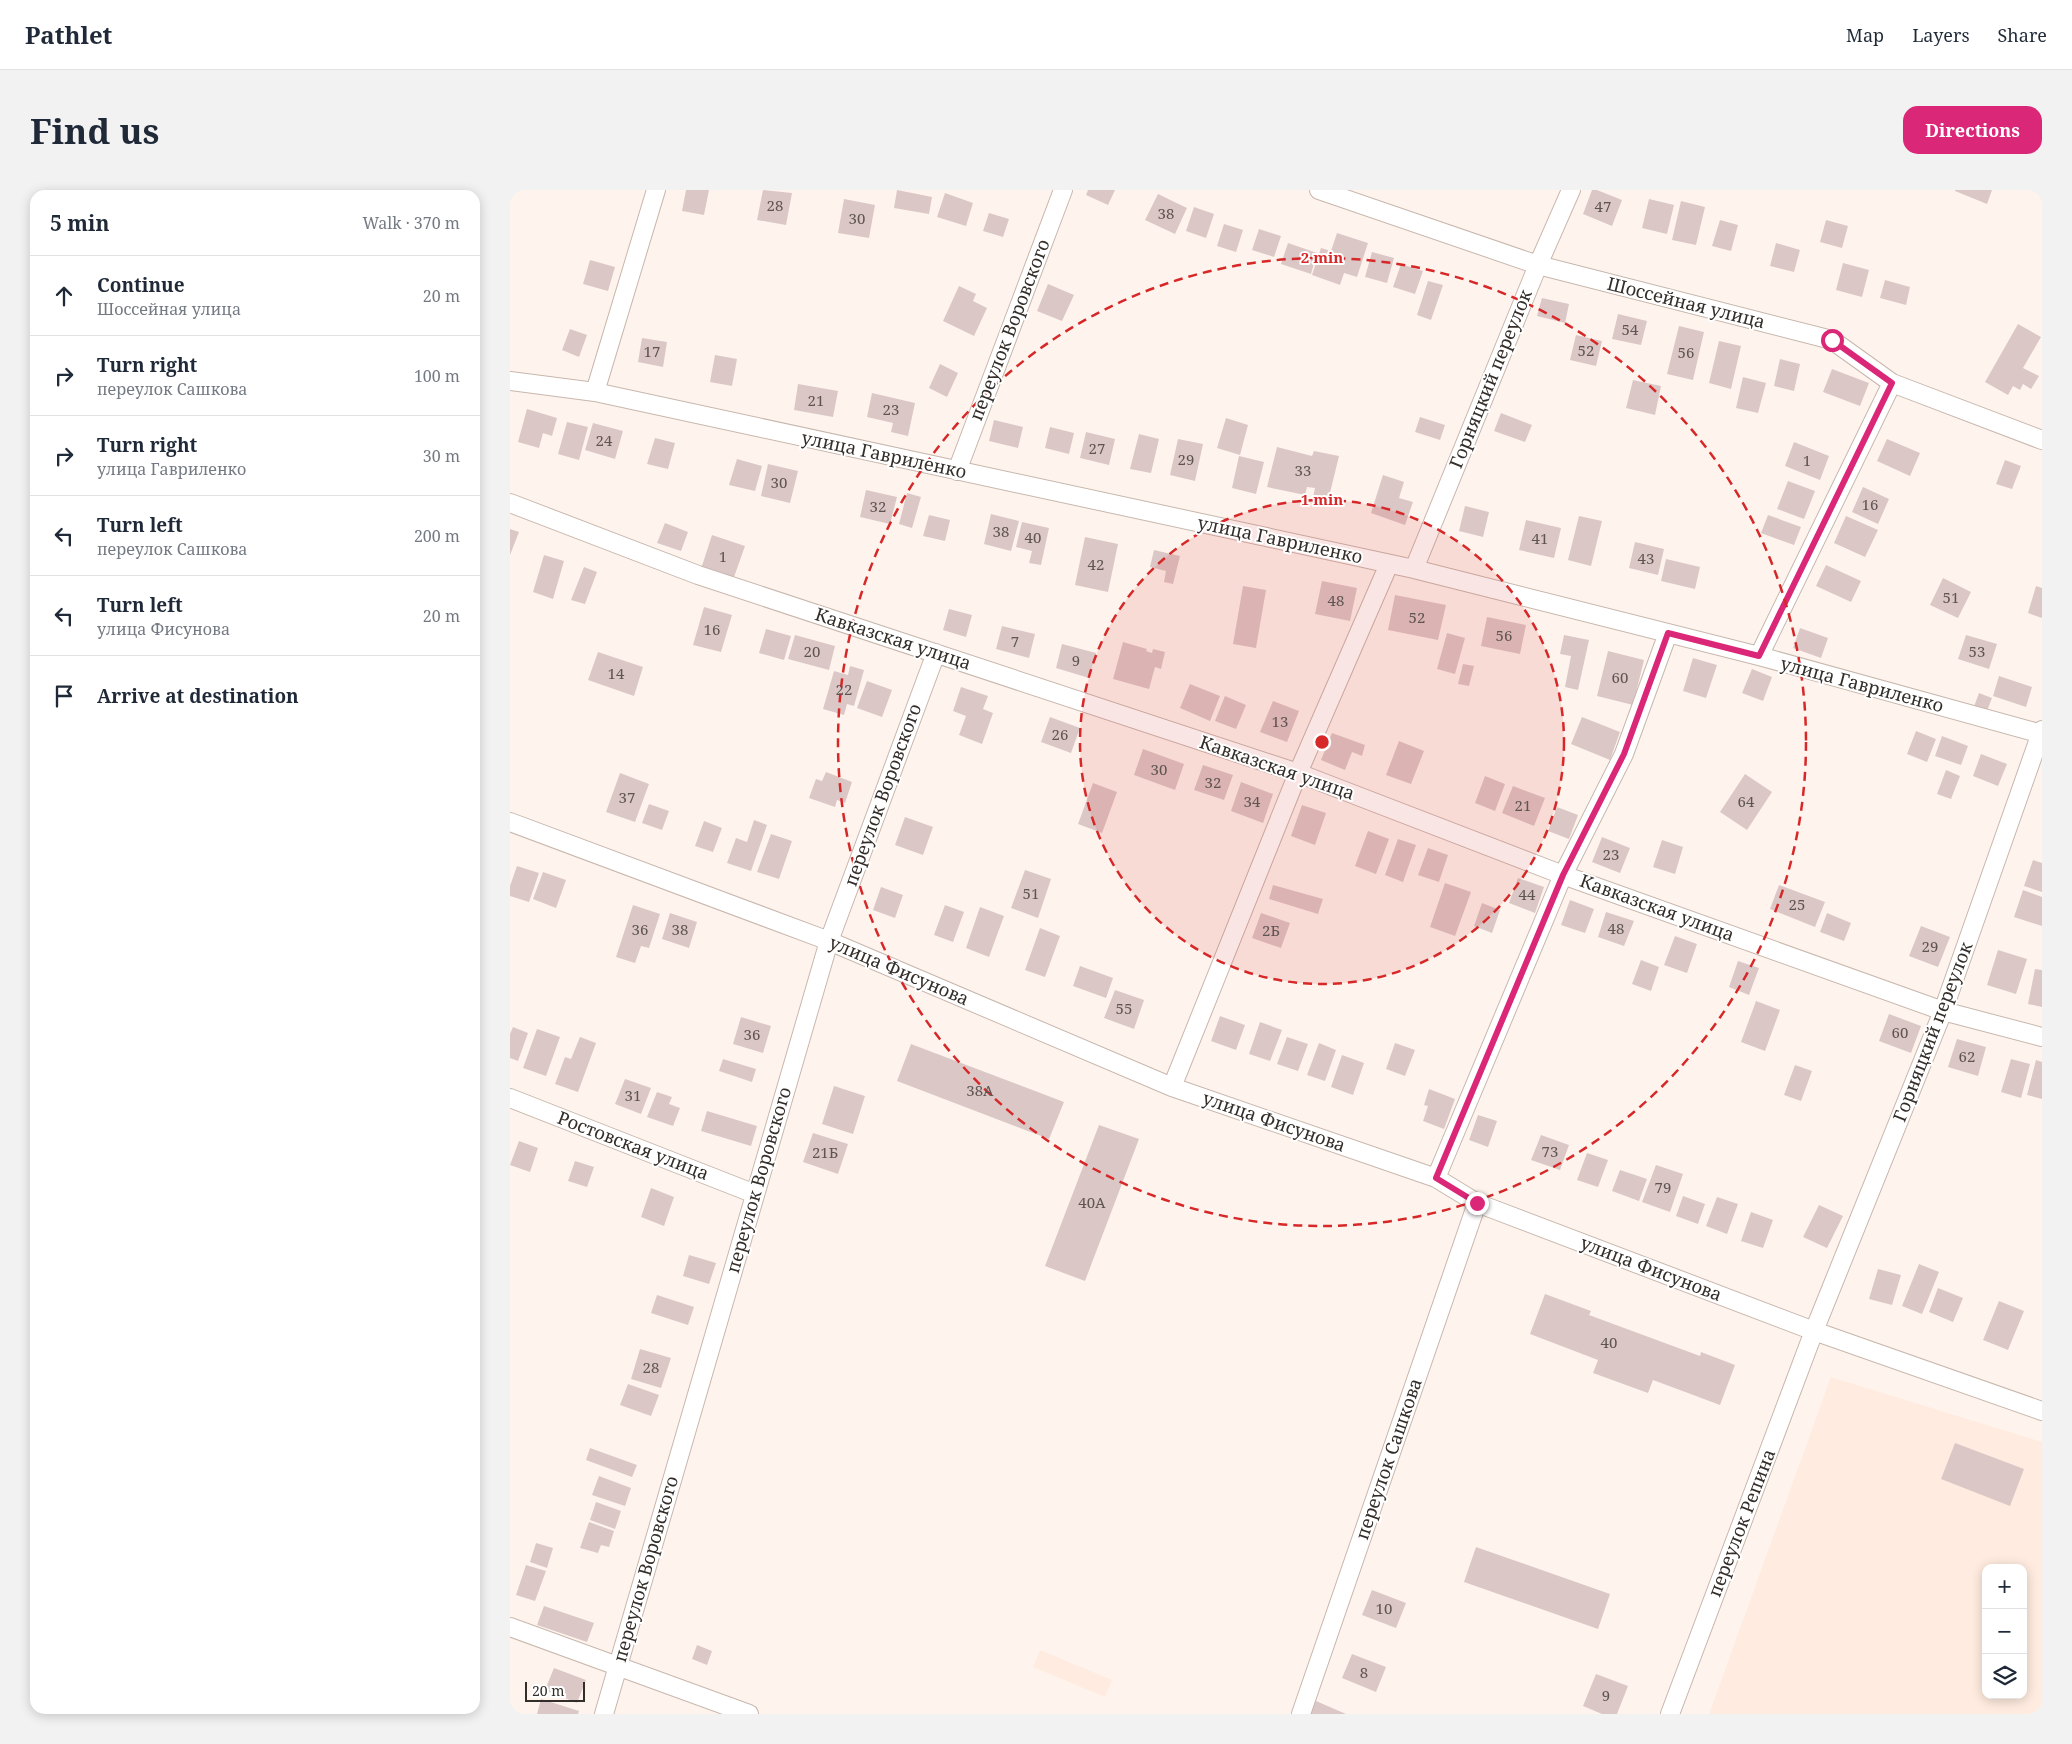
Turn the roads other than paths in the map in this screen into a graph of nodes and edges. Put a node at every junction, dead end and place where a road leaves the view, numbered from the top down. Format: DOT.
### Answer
graph roads {
  1 [pos="656,190"];
  2 [pos="1063,190"];
  3 [pos="1320,190"];
  4 [pos="1571,190"];
  5 [pos="1538,265"];
  6 [pos="510,381"];
  7 [pos="1892,383"];
  8 [pos="595,392"];
  9 [pos="2042,440"];
  10 [pos="957,471"];
  11 [pos="510,503"];
  12 [pos="1389,564"];
  13 [pos="1414,569"];
  14 [pos="1668,633"];
  15 [pos="936,653"];
  16 [pos="1759,656"];
  17 [pos="2042,733"];
  18 [pos="1298,773"];
  19 [pos="510,822"];
  20 [pos="1563,875"];
  21 [pos="829,941"];
  22 [pos="1943,1011"];
  23 [pos="2042,1037"];
  24 [pos="1172,1087"];
  25 [pos="510,1098"];
  26 [pos="1436,1178"];
  27 [pos="755,1194"];
  28 [pos="1477,1203"];
  29 [pos="1814,1331"];
  30 [pos="2042,1411"];
  31 [pos="510,1627"];
  32 [pos="618,1667"];
  33 [pos="604,1714"];
  34 [pos="749,1714"];
  35 [pos="1301,1714"];
  36 [pos="1670,1714"];
  1 -- 8 [label="street"];
  2 -- 10 [label="street, переулок Воровского"];
  3 -- 5 [label="street, Шоссейная улица"];
  4 -- 5 [label="street, Горняцкий переулок"];
  5 -- 7 [label="street, Шоссейная улица"];
  5 -- 13 [label="street, Горняцкий переулок"];
  6 -- 8 [label="street, улица Гавриленко"];
  7 -- 9 [label="street, Шоссейная улица"];
  7 -- 16 [label="street"];
  8 -- 10 [label="street, улица Гавриленко"];
  10 -- 12 [label="street, улица Гавриленко"];
  11 -- 15 [label="street, Кавказская улица"];
  12 -- 13 [label="street, улица Гавриленко"];
  12 -- 18 [label="street"];
  13 -- 14 [label="street, улица Гавриленко"];
  14 -- 16 [label="street, улица Гавриленко"];
  14 -- 20 [label="street"];
  15 -- 18 [label="street, Кавказская улица"];
  15 -- 21 [label="street, переулок Воровского"];
  16 -- 17 [label="street, улица Гавриленко"];
  17 -- 22 [label="street, Горняцкий переулок"];
  18 -- 20 [label="street, Кавказская улица"];
  18 -- 24 [label="street"];
  19 -- 21 [label="street, улица Фисунова"];
  20 -- 22 [label="street, Кавказская улица"];
  20 -- 26 [label="street"];
  21 -- 24 [label="street, улица Фисунова"];
  21 -- 27 [label="street, переулок Воровского"];
  22 -- 23 [label="street, Кавказская улица"];
  22 -- 29 [label="street, Горняцкий переулок"];
  24 -- 26 [label="street, улица Фисунова"];
  25 -- 27 [label="street, Ростовская улица"];
  26 -- 28 [label="street, улица Фисунова"];
  27 -- 32 [label="street, переулок Воровского"];
  28 -- 29 [label="street, улица Фисунова"];
  28 -- 35 [label="street, переулок Сашкова"];
  29 -- 30 [label="street, улица Фисунова"];
  29 -- 36 [label="street, переулок Репина"];
  31 -- 32 [label="street"];
  32 -- 33 [label="street, переулок Воровского"];
  32 -- 34 [label="street"];
}
